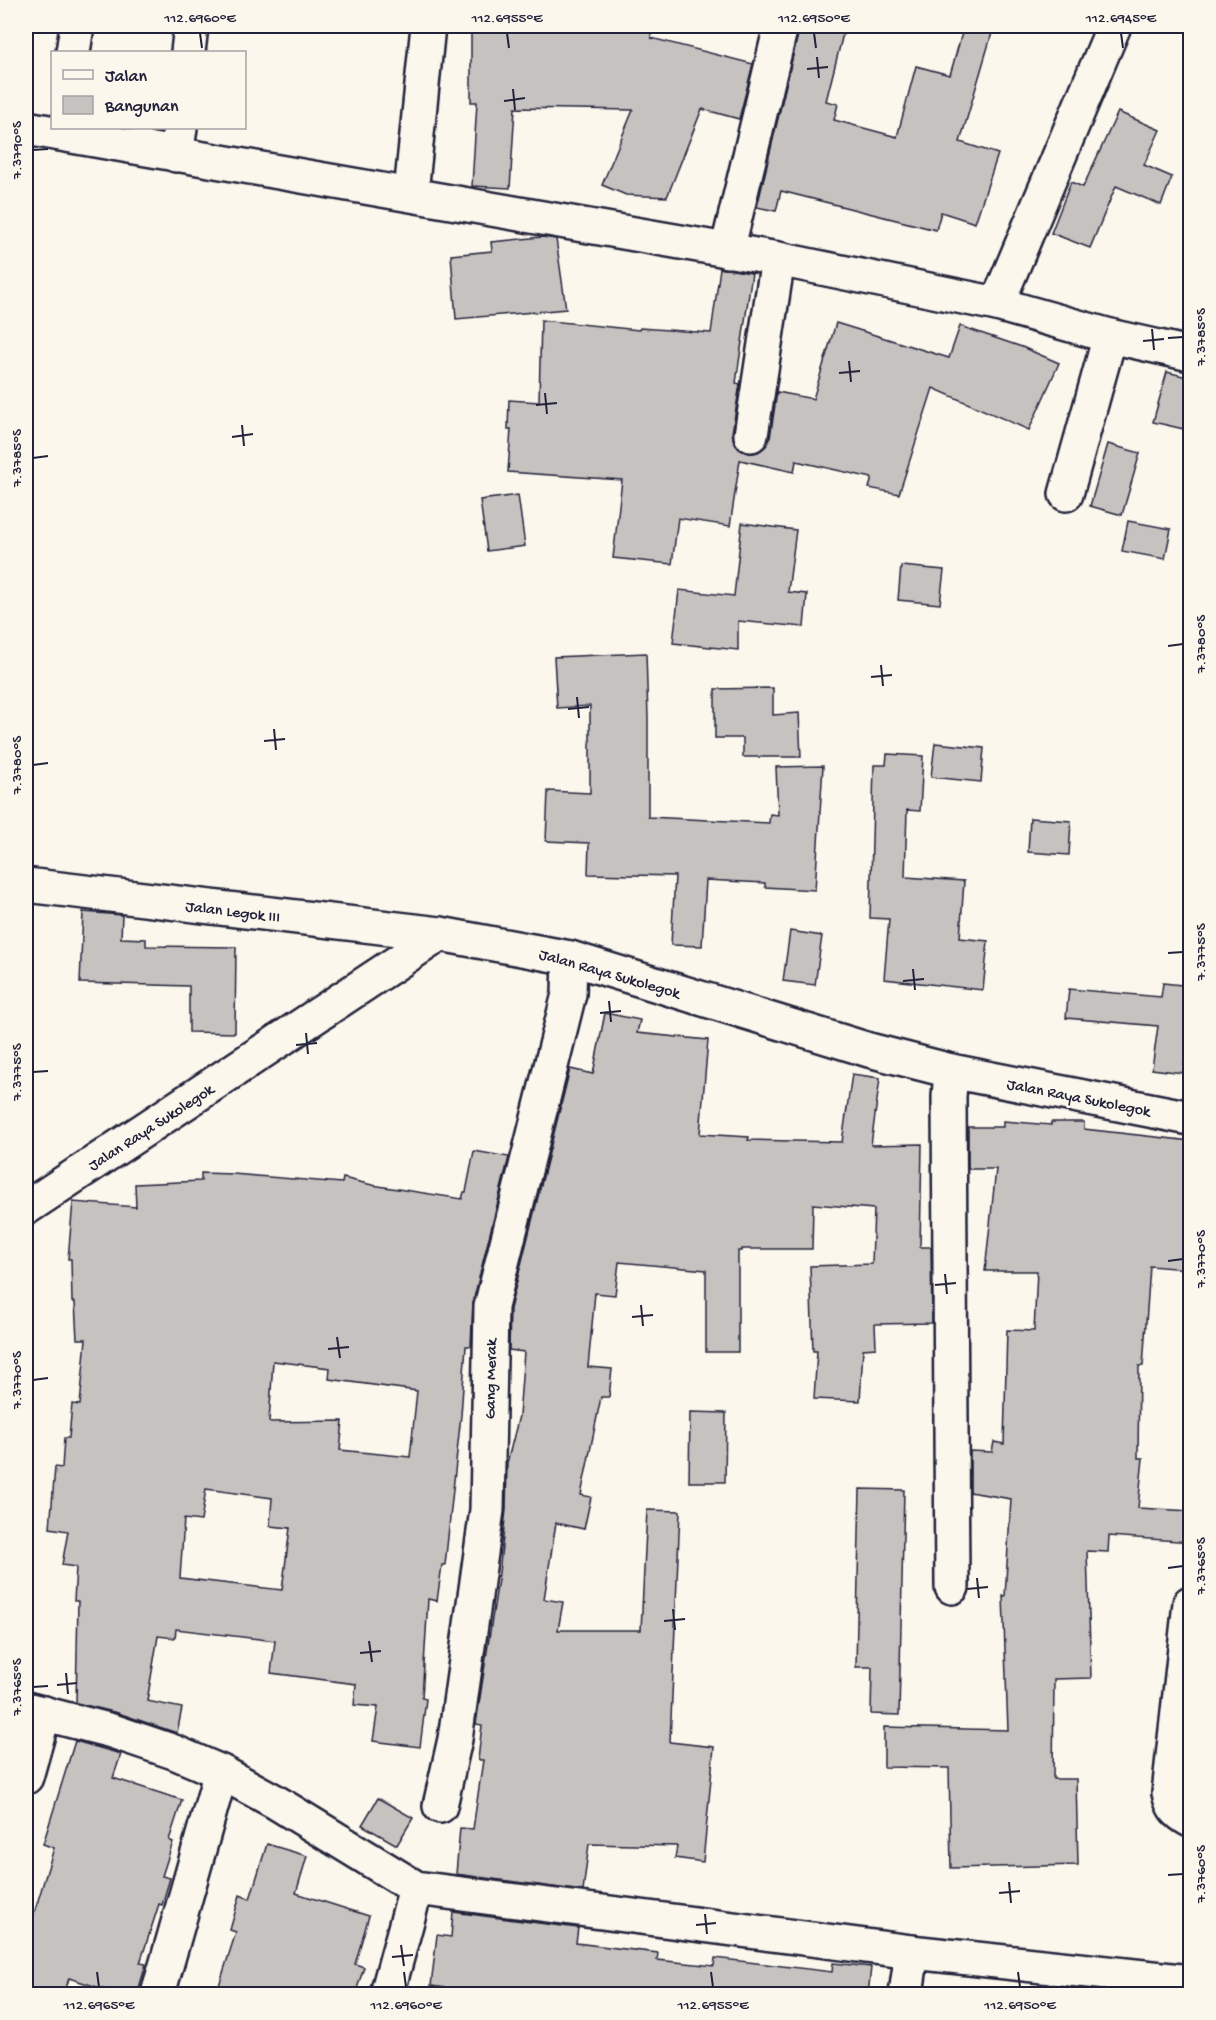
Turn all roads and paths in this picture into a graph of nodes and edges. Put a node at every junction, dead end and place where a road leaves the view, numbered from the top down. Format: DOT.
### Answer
graph roads {
  1 [pos="77,26"];
  2 [pos="191,26"];
  3 [pos="428,26"];
  4 [pos="781,26"];
  5 [pos="1114,26"];
  6 [pos="73,51"];
  7 [pos="188,51"];
  8 [pos="26,128"];
  9 [pos="62,131"];
  10 [pos="178,141"];
  11 [pos="411,193"];
  12 [pos="727,251"];
  13 [pos="778,259"];
  14 [pos="997,304"];
  15 [pos="1110,336"];
  16 [pos="1191,354"];
  17 [pos="751,435"];
  18 [pos="1066,494"];
  19 [pos="26,885"];
  20 [pos="440,934"];
  21 [pos="570,958"];
  22 [pos="951,1071"];
  23 [pos="1191,1118"];
  24 [pos="26,1208"];
  25 [pos="952,1587"];
  26 [pos="1191,1603"];
  27 [pos="35,1711"];
  28 [pos="220,1772"];
  29 [pos="26,1777"];
  30 [pos="440,1806"];
  31 [pos="1191,1820"];
  32 [pos="416,1888"];
  33 [pos="912,1952"];
  34 [pos="1191,1982"];
  35 [pos="158,1995"];
  36 [pos="387,1995"];
  37 [pos="906,1995"];
  1 -- 6 [label="street"];
  2 -- 7 [label="street"];
  3 -- 11 [label="street"];
  4 -- 12 [label="street"];
  5 -- 14 [label="street"];
  8 -- 9 [label="street"];
  9 -- 10 [label="street"];
  10 -- 11 [label="street"];
  11 -- 12 [label="street"];
  12 -- 13 [label="street"];
  13 -- 14 [label="street"];
  13 -- 17 [label="street"];
  14 -- 15 [label="street"];
  15 -- 16 [label="street"];
  15 -- 18 [label="street"];
  19 -- 20 [label="street, Jalan Legok III"];
  20 -- 21 [label="street, Jalan Raya Sukolegok"];
  20 -- 24 [label="street, Jalan Raya Sukolegok"];
  21 -- 22 [label="street, Jalan Raya Sukolegok"];
  21 -- 30 [label="street, Gang Merak"];
  22 -- 23 [label="street, Jalan Raya Sukolegok"];
  22 -- 25 [label="street"];
  26 -- 31 [label="street"];
  27 -- 28 [label="street"];
  27 -- 29 [label="street"];
  28 -- 32 [label="street"];
  28 -- 35 [label="street"];
  32 -- 33 [label="street"];
  32 -- 36 [label="street"];
  33 -- 34 [label="street"];
  33 -- 37 [label="street"];
}
